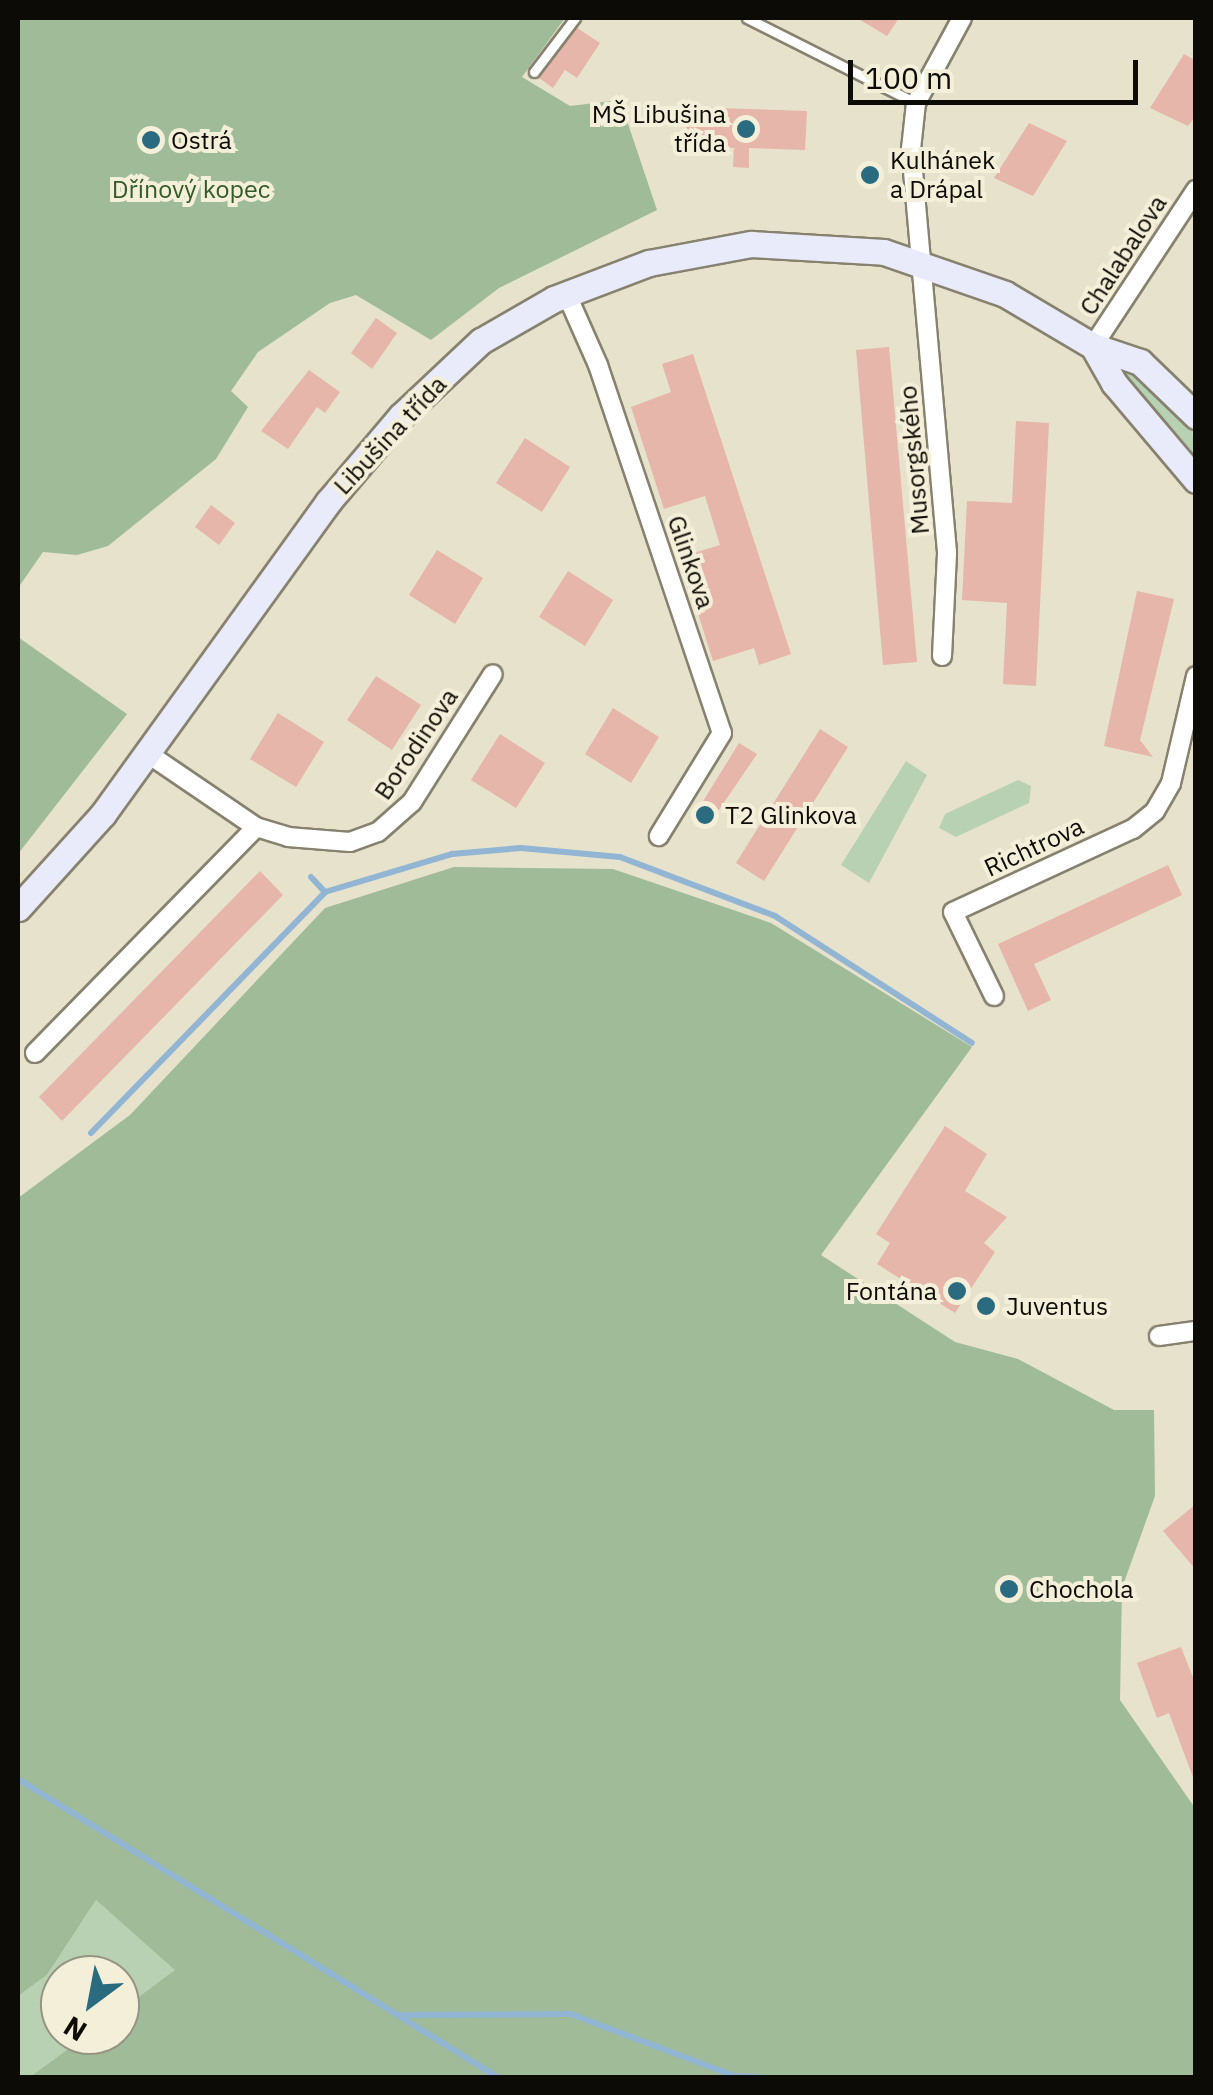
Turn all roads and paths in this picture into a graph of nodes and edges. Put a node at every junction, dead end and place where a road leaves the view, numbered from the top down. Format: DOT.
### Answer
graph roads {
  1 [pos="575,18"];
  2 [pos="747,18"];
  3 [pos="962,18"];
  4 [pos="534,72"];
  5 [pos="916,103"];
  6 [pos="1196,190"];
  7 [pos="922,260"];
  8 [pos="566,295"];
  9 [pos="1093,346"];
  10 [pos="1196,416"];
  11 [pos="1196,480"];
  12 [pos="942,656"];
  13 [pos="493,674"];
  14 [pos="1196,676"];
  15 [pos="1188,750"];
  16 [pos="147,753"];
  17 [pos="256,826"];
  18 [pos="659,836"];
  19 [pos="18,908"];
  20 [pos="994,996"];
  21 [pos="35,1053"];
  22 [pos="1196,1331"];
  23 [pos="1159,1336"];
  1 -- 4 [label="lane"];
  2 -- 5 [label="lane"];
  3 -- 5 [label="street"];
  5 -- 7 [label="street, Musorgského"];
  6 -- 9 [label="street, Chalabalova"];
  7 -- 8 [label="street, Libušina třída"];
  7 -- 9 [label="street, Libušina třída"];
  7 -- 12 [label="street, Musorgského"];
  8 -- 16 [label="street, Libušina třída"];
  8 -- 18 [label="street, Glinkova"];
  9 -- 10 [label="street, Libušina třída"];
  9 -- 11 [label="street, Libušina třída"];
  13 -- 17 [label="street, Borodinova"];
  14 -- 15 [label="street, Richtrova"];
  15 -- 20 [label="street, Richtrova"];
  16 -- 17 [label="street, Borodinova"];
  16 -- 19 [label="street, Libušina třída"];
  17 -- 21 [label="street"];
  22 -- 23 [label="street"];
}
